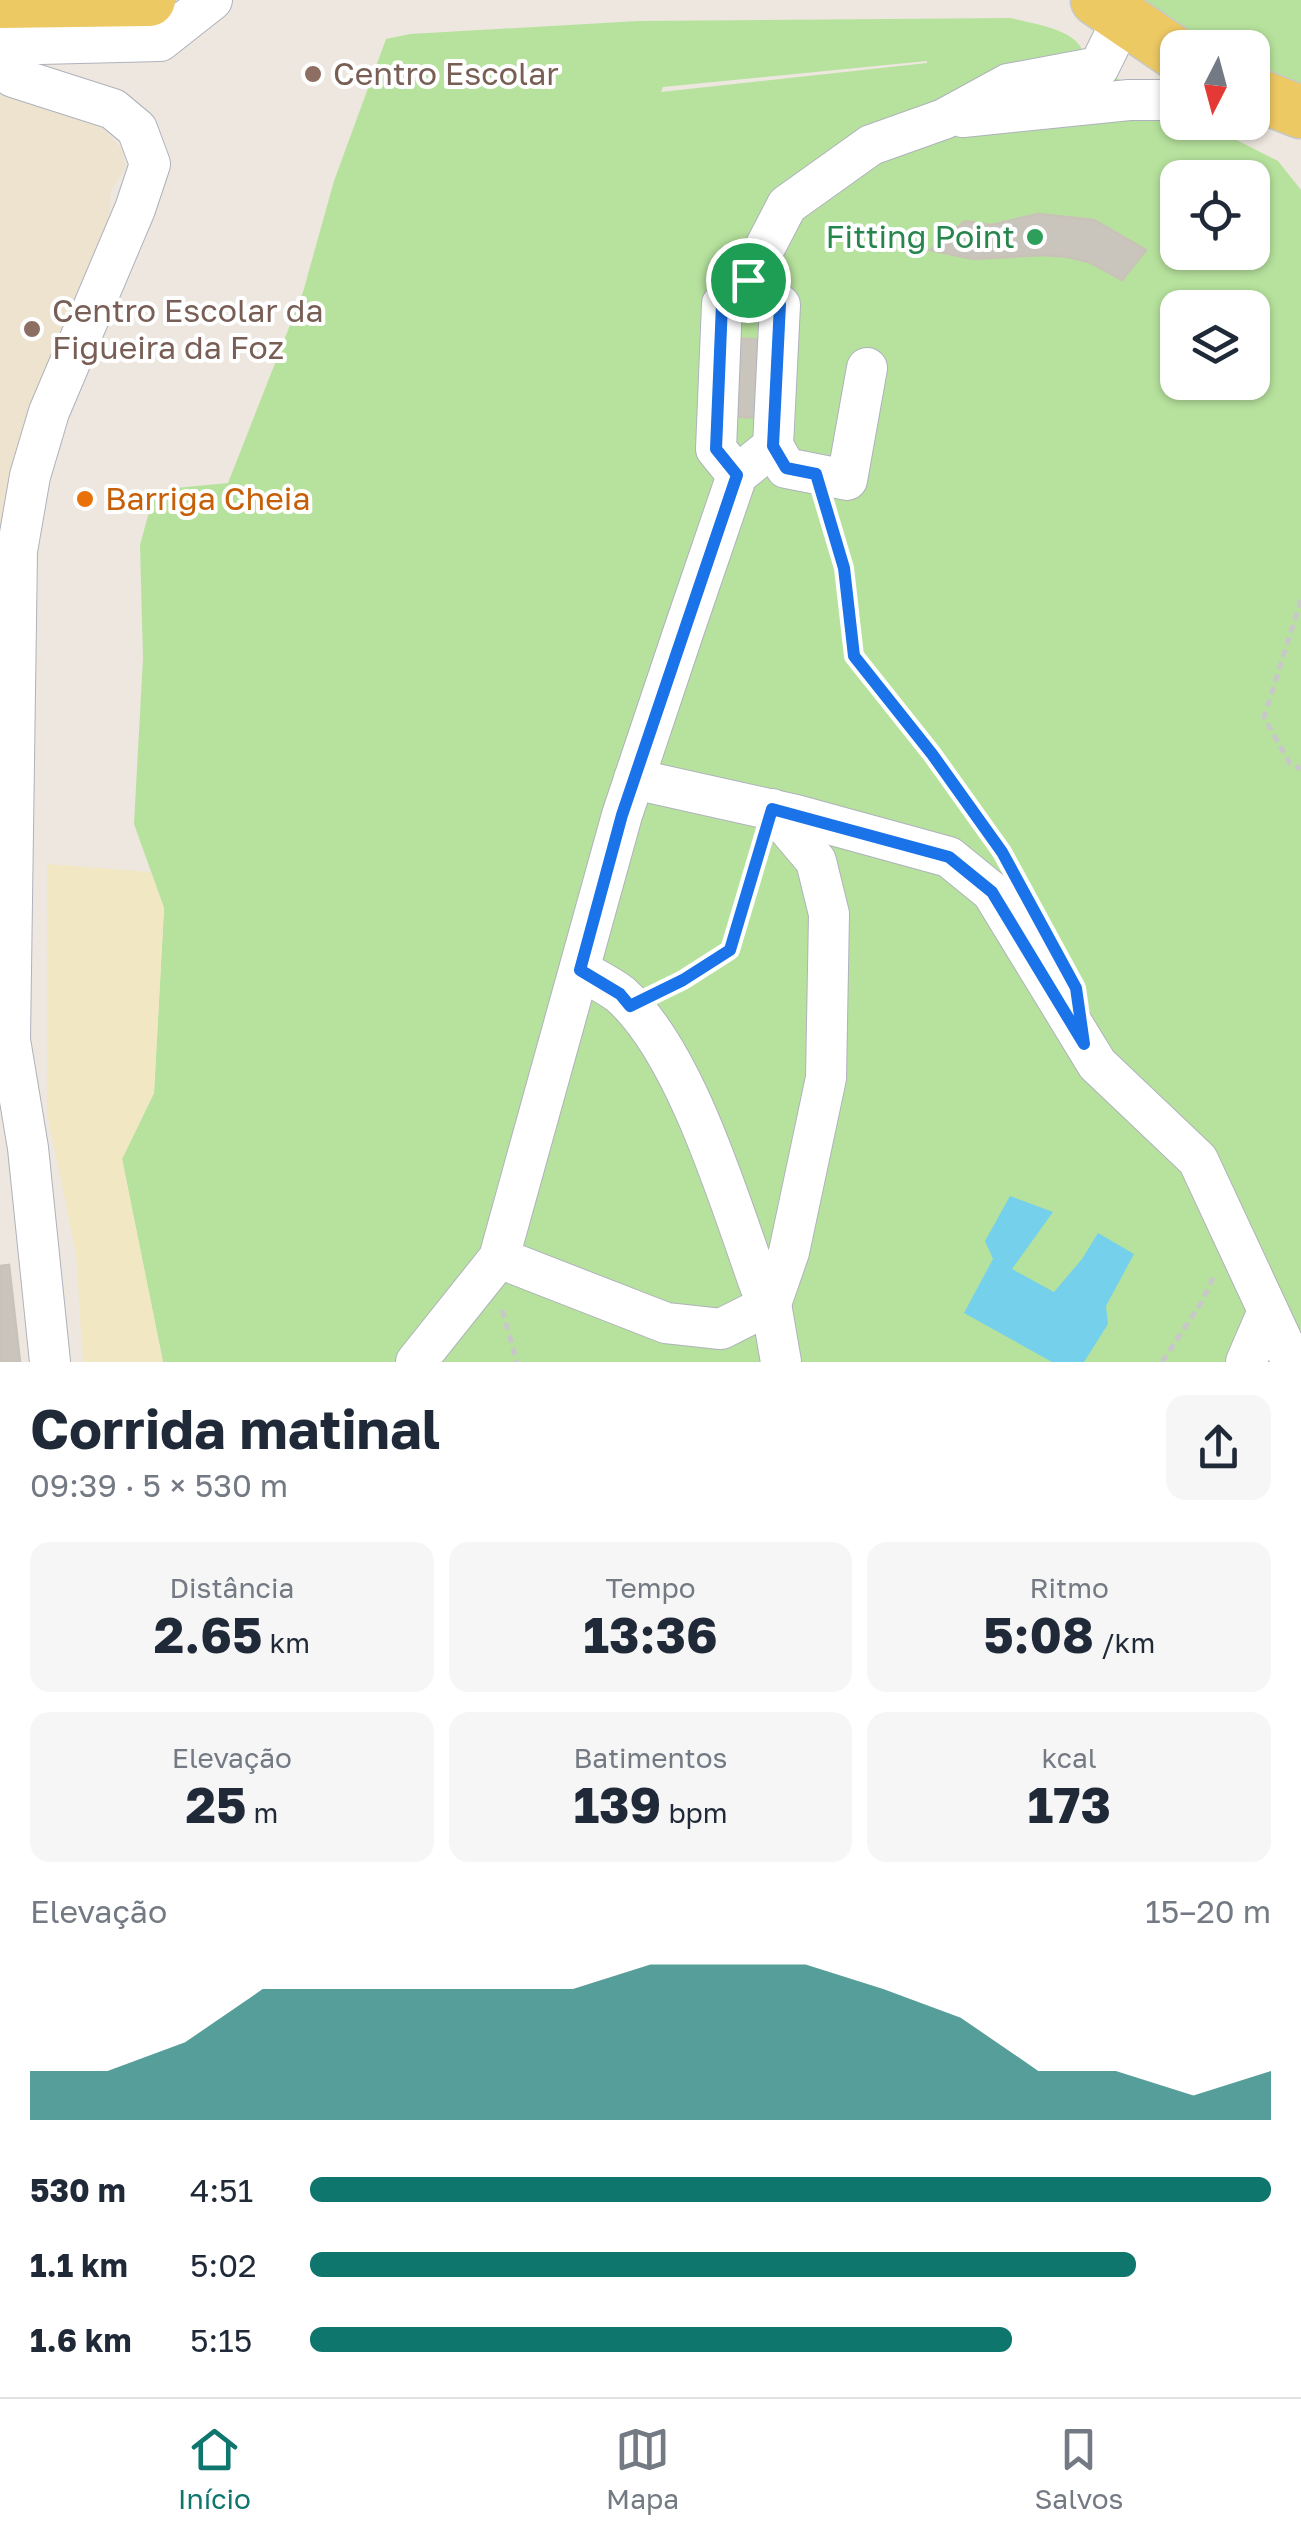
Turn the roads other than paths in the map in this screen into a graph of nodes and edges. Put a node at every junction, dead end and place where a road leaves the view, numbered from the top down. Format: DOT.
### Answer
graph roads {
  1 [pos="150,0"];
  2 [pos="212,0"];
  3 [pos="1110,9"];
  4 [pos="6,31"];
  5 [pos="1160,43"];
  6 [pos="1160,100"];
  7 [pos="944,118"];
  8 [pos="748,280"];
  9 [pos="867,368"];
  10 [pos="773,446"];
  11 [pos="737,475"];
  12 [pos="634,778"];
  13 [pos="772,809"];
  14 [pos="7,839"];
  15 [pos="580,970"];
  16 [pos="494,1264"];
  17 [pos="772,1304"];
  18 [pos="1268,1310"];
  19 [pos="50,1362"];
  20 [pos="416,1362"];
  21 [pos="781,1362"];
  22 [pos="1246,1362"];
  23 [pos="1292,1362"];
  1 -- 4 [label="main road"];
  2 -- 4 [label="street"];
  3 -- 5 [label="main road"];
  3 -- 7 [label="street"];
  4 -- 14 [label="street"];
  6 -- 7 [label="street"];
  7 -- 8 [label="street"];
  8 -- 10 [label="street"];
  8 -- 11 [label="street"];
  9 -- 10 [label="street"];
  10 -- 11 [label="street"];
  11 -- 12 [label="street"];
  12 -- 13 [label="street"];
  12 -- 15 [label="street"];
  13 -- 17 [label="street"];
  13 -- 18 [label="street"];
  14 -- 19 [label="street"];
  15 -- 16 [label="street"];
  15 -- 17 [label="street"];
  16 -- 17 [label="street"];
  16 -- 20 [label="street"];
  17 -- 21 [label="street"];
  18 -- 22 [label="street"];
  18 -- 23 [label="street"];
}
